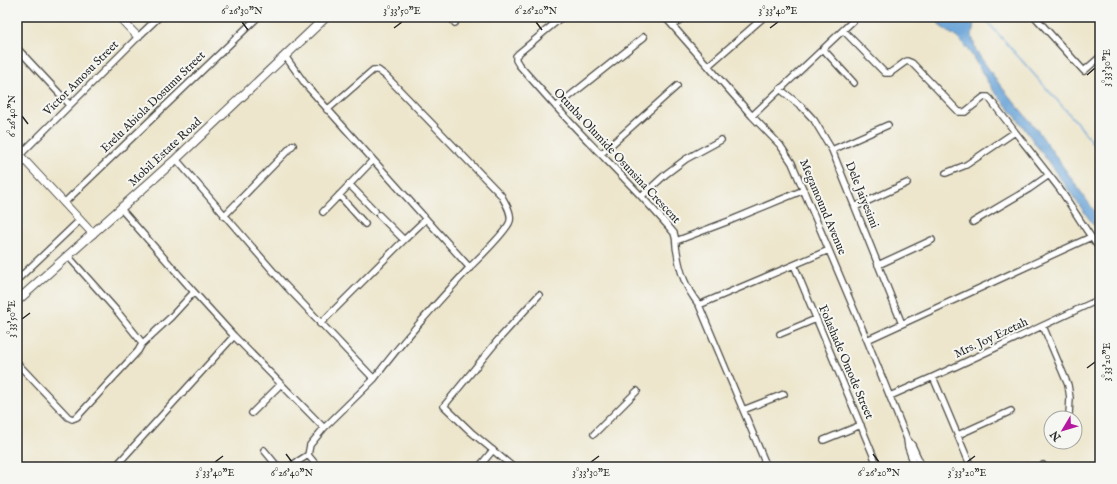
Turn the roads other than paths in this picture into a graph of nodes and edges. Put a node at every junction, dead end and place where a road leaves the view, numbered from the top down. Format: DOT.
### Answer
graph roads {
  1 [pos="119,17"];
  2 [pos="159,17"];
  3 [pos="258,17"];
  4 [pos="326,17"];
  5 [pos="450,17"];
  6 [pos="562,17"];
  7 [pos="665,17"];
  8 [pos="683,17"];
  9 [pos="764,17"];
  10 [pos="857,17"];
  11 [pos="1045,17"];
  12 [pos="1038,19"];
  13 [pos="455,23"];
  14 [pos="673,26"];
  15 [pos="843,30"];
  16 [pos="138,37"];
  17 [pos="644,37"];
  18 [pos="17,48"];
  19 [pos="823,49"];
  20 [pos="285,56"];
  21 [pos="1100,57"];
  22 [pos="708,66"];
  23 [pos="854,83"];
  24 [pos="677,86"];
  25 [pos="780,89"];
  26 [pos="70,105"];
  27 [pos="556,107"];
  28 [pos="327,110"];
  29 [pos="752,116"];
  30 [pos="888,125"];
  31 [pos="1015,132"];
  32 [pos="721,140"];
  33 [pos="293,145"];
  34 [pos="832,150"];
  35 [pos="18,154"];
  36 [pos="601,154"];
  37 [pos="176,159"];
  38 [pos="373,160"];
  39 [pos="946,173"];
  40 [pos="1049,175"];
  41 [pos="907,183"];
  42 [pos="349,184"];
  43 [pos="804,190"];
  44 [pos="339,195"];
  45 [pos="642,196"];
  46 [pos="64,203"];
  47 [pos="855,207"];
  48 [pos="121,208"];
  49 [pos="323,212"];
  50 [pos="224,216"];
  51 [pos="426,219"];
  52 [pos="80,220"];
  53 [pos="973,222"];
  54 [pos="365,224"];
  55 [pos="93,234"];
  56 [pos="1091,237"];
  57 [pos="404,240"];
  58 [pos="932,240"];
  59 [pos="676,241"];
  60 [pos="1100,249"];
  61 [pos="829,250"];
  62 [pos="68,256"];
  63 [pos="794,265"];
  64 [pos="878,265"];
  65 [pos="470,268"];
  66 [pos="17,280"];
  67 [pos="194,292"];
  68 [pos="539,295"];
  69 [pos="1100,299"];
  70 [pos="17,301"];
  71 [pos="699,305"];
  72 [pos="816,319"];
  73 [pos="320,324"];
  74 [pos="902,324"];
  75 [pos="1043,326"];
  76 [pos="780,334"];
  77 [pos="234,336"];
  78 [pos="867,340"];
  79 [pos="142,344"];
  80 [pos="17,363"];
  81 [pos="933,377"];
  82 [pos="374,379"];
  83 [pos="281,384"];
  84 [pos="637,391"];
  85 [pos="784,394"];
  86 [pos="890,396"];
  87 [pos="743,410"];
  88 [pos="1069,410"];
  89 [pos="1011,411"];
  90 [pos="252,413"];
  91 [pos="861,425"];
  92 [pos="324,428"];
  93 [pos="594,434"];
  94 [pos="958,435"];
  95 [pos="824,440"];
  96 [pos="264,450"];
  97 [pos="492,450"];
  98 [pos="308,455"];
  99 [pos="118,466"];
  100 [pos="916,466"];
  101 [pos="278,467"];
  102 [pos="289,467"];
  103 [pos="318,467"];
  104 [pos="479,467"];
  105 [pos="513,467"];
  106 [pos="767,467"];
  107 [pos="878,467"];
  108 [pos="971,467"];
  1 -- 16 [label="street"];
  2 -- 16 [label="street, Victor Amosu Street"];
  3 -- 46 [label="street, Erelu Abiola Dosumu Street"];
  4 -- 20 [label="main road, Mobil Estate Road"];
  5 -- 13 [label="street"];
  6 -- 27 [label="street, Otunba Olumide Osunsina Crescent"];
  7 -- 14 [label="street, Megamound Avenue"];
  8 -- 14 [label="street"];
  9 -- 22 [label="street"];
  10 -- 15 [label="street"];
  11 -- 12 [label="street"];
  12 -- 21 [label="street"];
  14 -- 22 [label="street, Megamound Avenue"];
  15 -- 19 [label="street"];
  15 -- 31 [label="street"];
  16 -- 26 [label="street, Victor Amosu Street"];
  17 -- 27 [label="street"];
  18 -- 26 [label="street"];
  19 -- 23 [label="street"];
  19 -- 25 [label="street"];
  20 -- 28 [label="street"];
  20 -- 37 [label="main road, Mobil Estate Road"];
  22 -- 29 [label="street, Megamound Avenue"];
  24 -- 36 [label="street"];
  25 -- 29 [label="street"];
  25 -- 34 [label="street, Dele Jaiyesimi"];
  26 -- 35 [label="street, Victor Amosu Street"];
  27 -- 36 [label="street, Otunba Olumide Osunsina Crescent"];
  28 -- 38 [label="street"];
  28 -- 65 [label="street"];
  29 -- 43 [label="street, Megamound Avenue"];
  30 -- 34 [label="street"];
  31 -- 39 [label="street"];
  31 -- 40 [label="street"];
  32 -- 45 [label="street"];
  33 -- 50 [label="street"];
  34 -- 47 [label="street, Dele Jaiyesimi"];
  35 -- 46 [label="street"];
  36 -- 45 [label="street, Otunba Olumide Osunsina Crescent"];
  37 -- 48 [label="main road, Mobil Estate Road"];
  37 -- 50 [label="street"];
  38 -- 42 [label="street"];
  38 -- 51 [label="street"];
  40 -- 53 [label="street"];
  40 -- 56 [label="street"];
  41 -- 47 [label="street"];
  42 -- 44 [label="street"];
  42 -- 57 [label="street"];
  43 -- 59 [label="street"];
  43 -- 61 [label="street, Megamound Avenue"];
  44 -- 49 [label="street"];
  44 -- 54 [label="street"];
  45 -- 59 [label="street, Otunba Olumide Osunsina Crescent"];
  46 -- 52 [label="street"];
  47 -- 64 [label="street, Dele Jaiyesimi"];
  48 -- 55 [label="main road, Mobil Estate Road"];
  48 -- 67 [label="street"];
  50 -- 73 [label="street"];
  51 -- 57 [label="street"];
  51 -- 65 [label="street"];
  52 -- 55 [label="street"];
  52 -- 66 [label="street"];
  55 -- 62 [label="main road, Mobil Estate Road"];
  56 -- 60 [label="street"];
  56 -- 74 [label="street"];
  57 -- 73 [label="street"];
  58 -- 64 [label="street"];
  59 -- 71 [label="street, Otunba Olumide Osunsina Crescent"];
  61 -- 63 [label="street"];
  61 -- 78 [label="street, Megamound Avenue"];
  62 -- 70 [label="main road, Mobil Estate Road"];
  62 -- 79 [label="street"];
  63 -- 71 [label="street"];
  63 -- 72 [label="street, Folashade Omode Street"];
  64 -- 74 [label="street, Dele Jaiyesimi"];
  65 -- 82 [label="street"];
  67 -- 77 [label="street"];
  67 -- 79 [label="street"];
  68 -- 97 [label="street"];
  69 -- 75 [label="street, Mrs. Joy Ezetah"];
  71 -- 87 [label="street, Otunba Olumide Osunsina Crescent"];
  72 -- 76 [label="street"];
  72 -- 91 [label="street, Folashade Omode Street"];
  73 -- 82 [label="street"];
  74 -- 78 [label="street"];
  75 -- 81 [label="street, Mrs. Joy Ezetah"];
  75 -- 88 [label="street"];
  77 -- 83 [label="street"];
  77 -- 99 [label="street"];
  78 -- 86 [label="street, Megamound Avenue"];
  79 -- 80 [label="street"];
  81 -- 86 [label="street, Mrs. Joy Ezetah"];
  81 -- 94 [label="street"];
  82 -- 92 [label="street"];
  83 -- 90 [label="street"];
  83 -- 92 [label="street"];
  84 -- 93 [label="street"];
  85 -- 87 [label="street"];
  86 -- 100 [label="street, Megamound Avenue"];
  87 -- 106 [label="street, Otunba Olumide Osunsina Crescent"];
  89 -- 94 [label="street"];
  91 -- 95 [label="street"];
  91 -- 107 [label="street, Folashade Omode Street"];
  92 -- 98 [label="street"];
  94 -- 108 [label="street"];
  96 -- 101 [label="street"];
  97 -- 104 [label="street"];
  97 -- 105 [label="street"];
  98 -- 102 [label="street"];
  98 -- 103 [label="street"];
}
